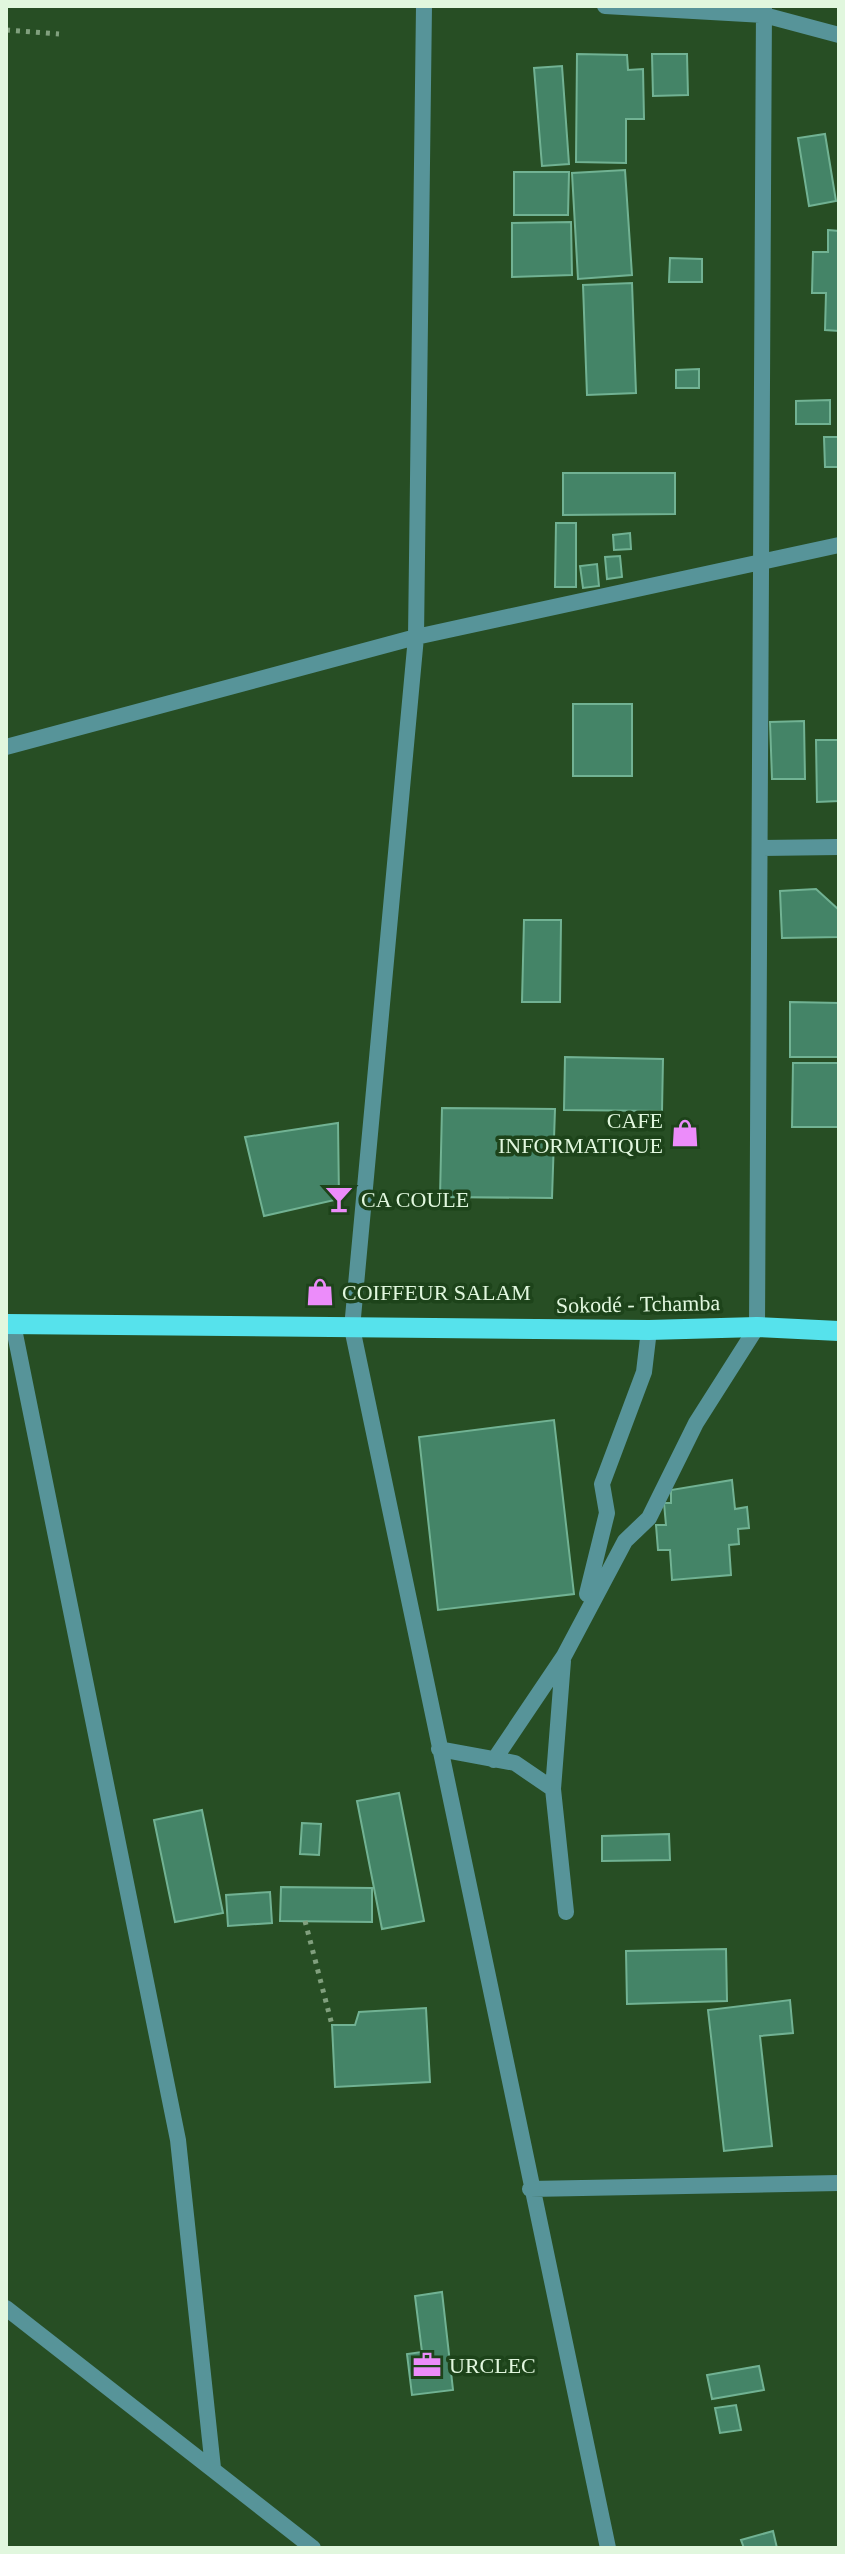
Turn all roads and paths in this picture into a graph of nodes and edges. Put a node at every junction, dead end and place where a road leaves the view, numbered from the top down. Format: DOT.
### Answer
graph roads {
  1 [pos="424,6"];
  2 [pos="605,6"];
  3 [pos="764,11"];
  4 [pos="6,30"];
  5 [pos="59,34"];
  6 [pos="839,35"];
  7 [pos="839,545"];
  8 [pos="763,563"];
  9 [pos="416,637"];
  10 [pos="6,747"];
  11 [pos="839,847"];
  12 [pos="761,848"];
  13 [pos="9,1324"];
  14 [pos="757,1327"];
  15 [pos="352,1328"];
  16 [pos="649,1330"];
  17 [pos="839,1331"];
  18 [pos="564,1656"];
  19 [pos="439,1749"];
  20 [pos="494,1760"];
  21 [pos="553,1789"];
  22 [pos="566,1912"];
  23 [pos="305,1921"];
  24 [pos="332,2025"];
  25 [pos="839,2183"];
  26 [pos="530,2189"];
  27 [pos="6,2308"];
  28 [pos="213,2468"];
  29 [pos="313,2548"];
  30 [pos="608,2548"];
  1 -- 9 [label="street"];
  2 -- 3 [label="street"];
  3 -- 6 [label="street"];
  3 -- 8 [label="street"];
  4 -- 5 [label="path"];
  7 -- 8 [label="street"];
  8 -- 9 [label="street"];
  8 -- 12 [label="street"];
  9 -- 10 [label="street"];
  9 -- 15 [label="street"];
  11 -- 12 [label="street"];
  12 -- 14 [label="street"];
  13 -- 15 [label="main road, Sokodé - Tchamba"];
  13 -- 28 [label="street"];
  14 -- 16 [label="main road, Sokodé - Tchamba"];
  14 -- 17 [label="main road, Sokodé - Tchamba"];
  14 -- 18 [label="street"];
  15 -- 16 [label="main road, Sokodé - Tchamba"];
  15 -- 19 [label="street"];
  16 -- 18 [label="street"];
  18 -- 20 [label="street"];
  18 -- 21 [label="street"];
  19 -- 20 [label="street"];
  19 -- 26 [label="street"];
  20 -- 21 [label="street"];
  21 -- 22 [label="street"];
  23 -- 24 [label="path"];
  25 -- 26 [label="street"];
  26 -- 30 [label="street"];
  27 -- 28 [label="street"];
  28 -- 29 [label="street"];
}
